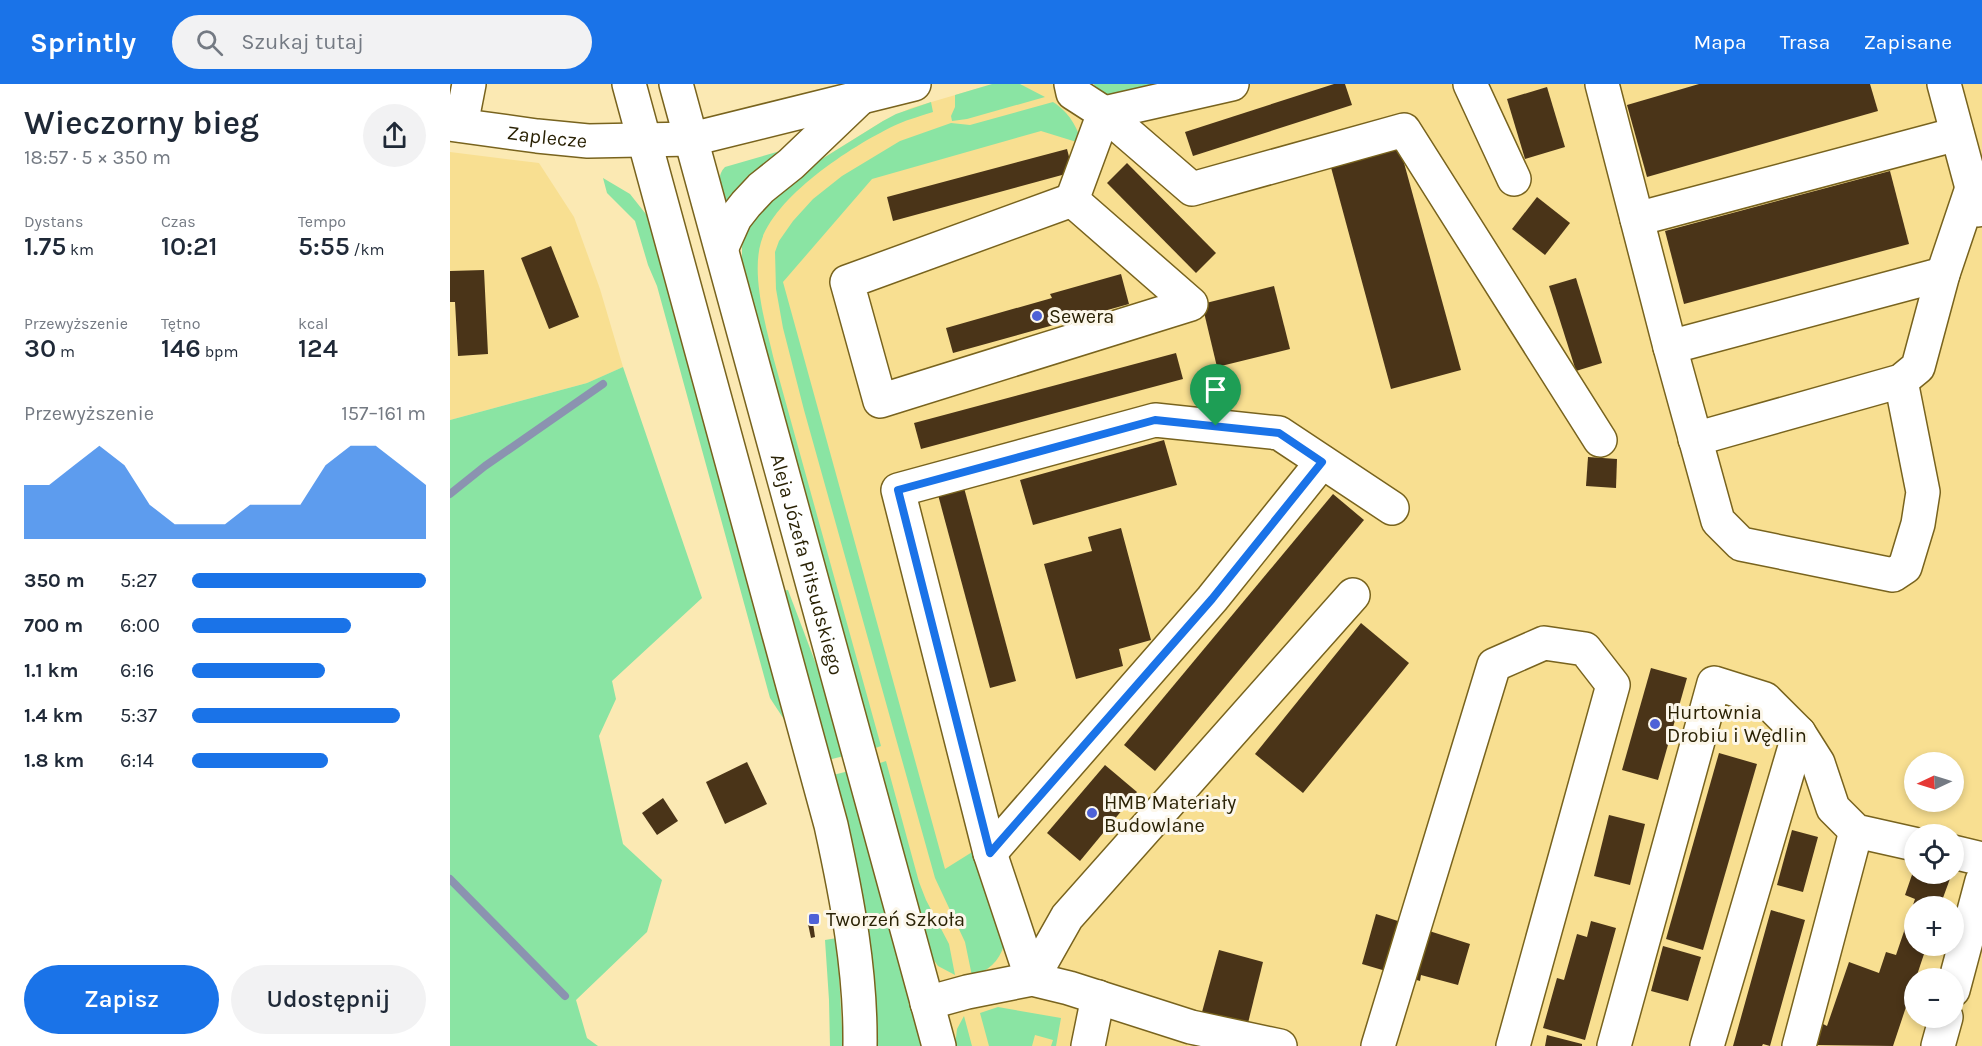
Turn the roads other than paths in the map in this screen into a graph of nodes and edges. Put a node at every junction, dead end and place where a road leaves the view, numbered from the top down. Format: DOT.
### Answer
graph roads {
  1 [pos="469,84"];
  2 [pos="628,84"];
  3 [pos="676,84"];
  4 [pos="914,84"];
  5 [pos="1071,84"];
  6 [pos="1232,84"];
  7 [pos="1470,84"];
  8 [pos="1602,84"];
  9 [pos="1944,84"];
  10 [pos="859,99"];
  11 [pos="1104,113"];
  12 [pos="456,124"];
  13 [pos="1957,134"];
  14 [pos="692,139"];
  15 [pos="644,141"];
  16 [pos="1514,179"];
  17 [pos="1972,188"];
  18 [pos="1072,200"];
  19 [pos="1637,219"];
  20 [pos="1982,225"];
  21 [pos="722,247"];
  22 [pos="1943,274"];
  23 [pos="1670,347"];
  24 [pos="1901,381"];
  25 [pos="1695,439"];
  26 [pos="1600,440"];
  27 [pos="1322,462"];
  28 [pos="1392,508"];
  29 [pos="1353,595"];
  30 [pos="1799,733"];
  31 [pos="1856,831"];
  32 [pos="1904,842"];
  33 [pos="990,853"];
  34 [pos="1964,855"];
  35 [pos="1982,859"];
  36 [pos="1982,881"];
  37 [pos="1959,968"];
  38 [pos="1032,979"];
  39 [pos="1098,998"];
  40 [pos="927,1003"];
  41 [pos="1943,1028"];
  42 [pos="860,1046"];
  43 [pos="939,1046"];
  44 [pos="1088,1046"];
  45 [pos="1280,1046"];
  46 [pos="1378,1046"];
  47 [pos="1513,1046"];
  48 [pos="1614,1046"];
  49 [pos="1707,1046"];
  50 [pos="1799,1046"];
  51 [pos="1938,1046"];
  1 -- 12 [label="street"];
  2 -- 15 [label="street"];
  3 -- 14 [label="street, Aleja Józefa Piłsudskiego"];
  4 -- 10 [label="street, Zaplecze"];
  5 -- 11 [label="street"];
  6 -- 11 [label="street"];
  7 -- 16 [label="street"];
  8 -- 19 [label="street"];
  9 -- 13 [label="street"];
  10 -- 14 [label="street, Zaplecze"];
  10 -- 21 [label="street"];
  11 -- 18 [label="street"];
  11 -- 26 [label="street"];
  12 -- 15 [label="street, Zaplecze"];
  13 -- 17 [label="street"];
  13 -- 19 [label="street"];
  14 -- 15 [label="street, Zaplecze"];
  14 -- 21 [label="street, Aleja Józefa Piłsudskiego"];
  15 -- 42 [label="street"];
  17 -- 20 [label="street"];
  17 -- 22 [label="street"];
  18 -- 18 [label="street"];
  19 -- 23 [label="street"];
  21 -- 40 [label="street, Aleja Józefa Piłsudskiego"];
  22 -- 23 [label="street"];
  22 -- 24 [label="street"];
  23 -- 25 [label="street"];
  24 -- 25 [label="street"];
  24 -- 25 [label="street"];
  27 -- 28 [label="street"];
  27 -- 33 [label="street"];
  27 -- 33 [label="street"];
  29 -- 38 [label="street"];
  30 -- 31 [label="street"];
  30 -- 48 [label="street"];
  30 -- 49 [label="street"];
  31 -- 32 [label="street"];
  31 -- 50 [label="street"];
  33 -- 38 [label="street"];
  34 -- 35 [label="street"];
  36 -- 37 [label="street"];
  38 -- 39 [label="street"];
  38 -- 40 [label="street"];
  39 -- 44 [label="street"];
  39 -- 45 [label="street"];
  40 -- 43 [label="street, Aleja Józefa Piłsudskiego"];
  41 -- 51 [label="street"];
  46 -- 47 [label="street"];
}
